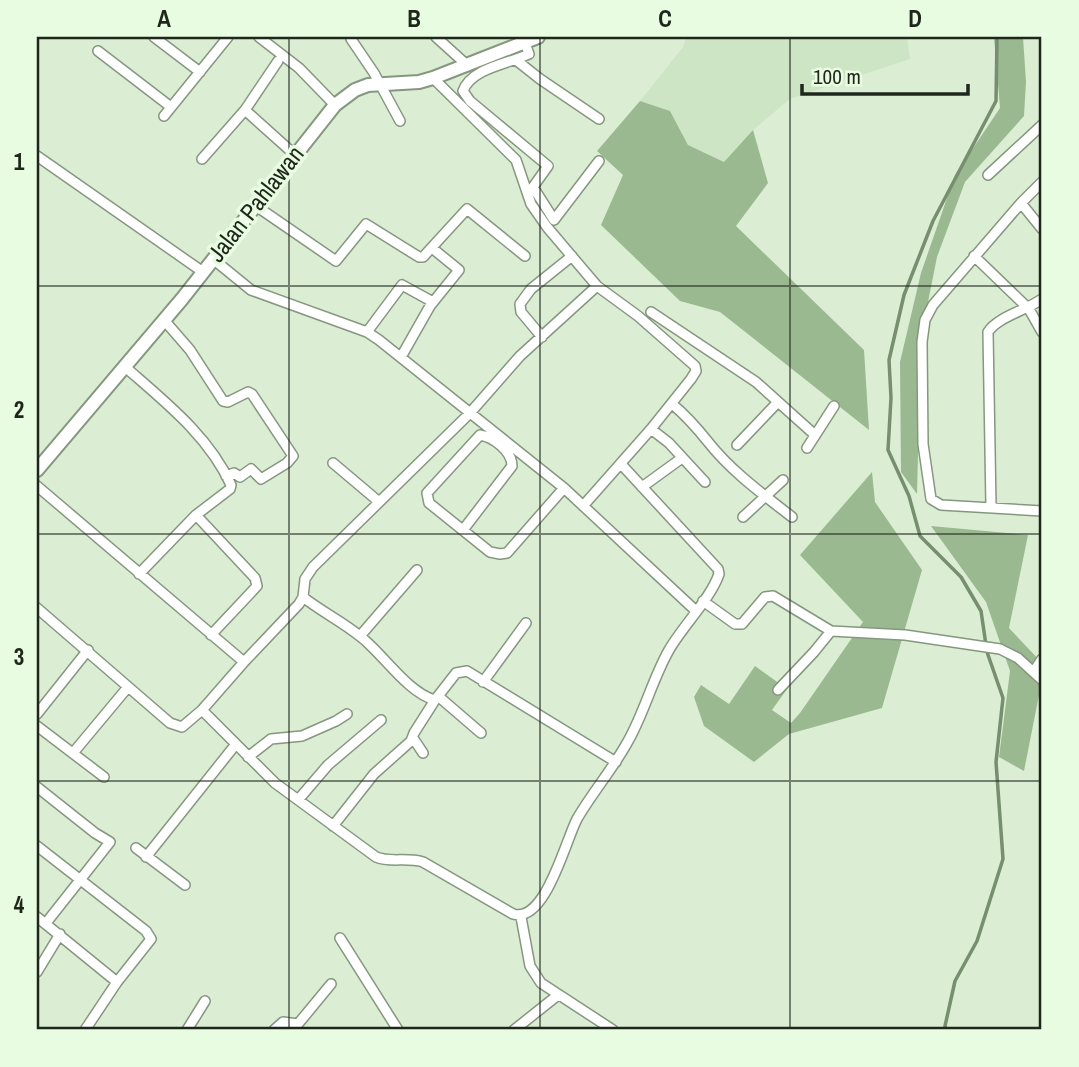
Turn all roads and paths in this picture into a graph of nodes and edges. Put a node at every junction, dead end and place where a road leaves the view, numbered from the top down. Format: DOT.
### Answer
graph roads {
  1 [pos="154,37"];
  2 [pos="228,37"];
  3 [pos="259,37"];
  4 [pos="436,37"];
  5 [pos="538,37"];
  6 [pos="351,39"];
  7 [pos="525,43"];
  8 [pos="99,51"];
  9 [pos="516,60"];
  10 [pos="278,61"];
  11 [pos="468,66"];
  12 [pos="200,72"];
  13 [pos="433,78"];
  14 [pos="380,84"];
  15 [pos="335,105"];
  16 [pos="245,110"];
  17 [pos="599,119"];
  18 [pos="400,121"];
  19 [pos="1042,125"];
  20 [pos="294,155"];
  21 [pos="37,156"];
  22 [pos="202,159"];
  23 [pos="599,161"];
  24 [pos="988,175"];
  25 [pos="1042,182"];
  26 [pos="1021,203"];
  27 [pos="256,206"];
  28 [pos="1042,229"];
  29 [pos="432,248"];
  30 [pos="526,256"];
  31 [pos="572,256"];
  32 [pos="974,256"];
  33 [pos="213,259"];
  34 [pos="202,272"];
  35 [pos="597,286"];
  36 [pos="1042,299"];
  37 [pos="433,302"];
  38 [pos="1029,309"];
  39 [pos="164,320"];
  40 [pos="651,327"];
  41 [pos="367,332"];
  42 [pos="1042,332"];
  43 [pos="542,337"];
  44 [pos="401,357"];
  45 [pos="124,366"];
  46 [pos="778,402"];
  47 [pos="671,404"];
  48 [pos="834,407"];
  49 [pos="470,413"];
  50 [pos="651,429"];
  51 [pos="816,435"];
  52 [pos="737,445"];
  53 [pos="807,448"];
  54 [pos="682,458"];
  55 [pos="333,463"];
  56 [pos="621,464"];
  57 [pos="37,470"];
  58 [pos="226,476"];
  59 [pos="783,480"];
  60 [pos="705,482"];
  61 [pos="37,486"];
  62 [pos="642,487"];
  63 [pos="564,488"];
  64 [pos="766,496"];
  65 [pos="378,501"];
  66 [pos="583,506"];
  67 [pos="991,507"];
  68 [pos="1042,511"];
  69 [pos="196,515"];
  70 [pos="743,517"];
  71 [pos="792,517"];
  72 [pos="463,530"];
  73 [pos="417,570"];
  74 [pos="139,574"];
  75 [pos="303,597"];
  76 [pos="703,601"];
  77 [pos="37,608"];
  78 [pos="696,611"];
  79 [pos="526,623"];
  80 [pos="831,631"];
  81 [pos="211,635"];
  82 [pos="360,636"];
  83 [pos="88,650"];
  84 [pos="1042,659"];
  85 [pos="244,662"];
  86 [pos="1034,671"];
  87 [pos="1042,680"];
  88 [pos="483,682"];
  89 [pos="128,687"];
  90 [pos="778,690"];
  91 [pos="437,698"];
  92 [pos="202,710"];
  93 [pos="37,714"];
  94 [pos="346,714"];
  95 [pos="382,720"];
  96 [pos="37,726"];
  97 [pos="481,733"];
  98 [pos="413,738"];
  99 [pos="236,744"];
  100 [pos="73,753"];
  101 [pos="423,753"];
  102 [pos="248,757"];
  103 [pos="616,762"];
  104 [pos="104,777"];
  105 [pos="37,787"];
  106 [pos="298,800"];
  107 [pos="333,826"];
  108 [pos="37,846"];
  109 [pos="136,848"];
  110 [pos="146,858"];
  111 [pos="81,880"];
  112 [pos="185,885"];
  113 [pos="37,917"];
  114 [pos="521,917"];
  115 [pos="46,923"];
  116 [pos="60,934"];
  117 [pos="340,938"];
  118 [pos="37,972"];
  119 [pos="117,982"];
  120 [pos="331,984"];
  121 [pos="558,995"];
  122 [pos="205,1001"];
  123 [pos="85,1030"];
  124 [pos="187,1030"];
  125 [pos="274,1030"];
  126 [pos="398,1030"];
  127 [pos="514,1030"];
  128 [pos="612,1030"];
  1 -- 12 [label="street"];
  2 -- 12 [label="street"];
  3 -- 15 [label="street"];
  4 -- 11 [label="street"];
  5 -- 7 [label="street, Jalan Pahlawan"];
  6 -- 14 [label="street"];
  7 -- 9 [label="street"];
  7 -- 11 [label="street, Jalan Pahlawan"];
  8 -- 12 [label="street"];
  9 -- 17 [label="street"];
  9 -- 23 [label="street"];
  10 -- 16 [label="street"];
  11 -- 13 [label="street, Jalan Pahlawan"];
  13 -- 14 [label="street, Jalan Pahlawan"];
  13 -- 31 [label="street"];
  14 -- 15 [label="street, Jalan Pahlawan"];
  14 -- 18 [label="street"];
  15 -- 20 [label="street, Jalan Pahlawan"];
  16 -- 20 [label="street"];
  16 -- 22 [label="street"];
  19 -- 24 [label="street"];
  20 -- 27 [label="street, Jalan Pahlawan"];
  21 -- 34 [label="street"];
  25 -- 26 [label="street"];
  26 -- 28 [label="street"];
  26 -- 32 [label="street"];
  27 -- 29 [label="street"];
  27 -- 33 [label="street, Jalan Pahlawan"];
  29 -- 30 [label="street"];
  29 -- 37 [label="street"];
  31 -- 35 [label="street"];
  31 -- 43 [label="street"];
  32 -- 38 [label="street"];
  32 -- 67 [label="street"];
  33 -- 34 [label="street, Jalan Pahlawan"];
  33 -- 41 [label="street"];
  34 -- 39 [label="street, Jalan Pahlawan"];
  35 -- 40 [label="street"];
  35 -- 43 [label="street"];
  36 -- 38 [label="street"];
  37 -- 41 [label="street"];
  37 -- 44 [label="street"];
  38 -- 42 [label="street"];
  38 -- 67 [label="street"];
  39 -- 45 [label="street, Jalan Pahlawan"];
  39 -- 58 [label="street"];
  40 -- 46 [label="street"];
  40 -- 47 [label="street"];
  41 -- 44 [label="street"];
  43 -- 49 [label="street"];
  44 -- 49 [label="street"];
  45 -- 57 [label="street, Jalan Pahlawan"];
  45 -- 58 [label="street"];
  46 -- 51 [label="street"];
  46 -- 52 [label="street"];
  47 -- 50 [label="street"];
  47 -- 64 [label="street"];
  48 -- 51 [label="street"];
  49 -- 63 [label="street"];
  49 -- 65 [label="street"];
  50 -- 54 [label="street"];
  50 -- 56 [label="street"];
  51 -- 53 [label="street"];
  54 -- 60 [label="street"];
  54 -- 62 [label="street"];
  55 -- 65 [label="street"];
  56 -- 62 [label="street"];
  56 -- 66 [label="street"];
  58 -- 69 [label="street"];
  59 -- 64 [label="street"];
  61 -- 74 [label="street"];
  62 -- 76 [label="street"];
  63 -- 66 [label="street"];
  63 -- 72 [label="street"];
  64 -- 70 [label="street"];
  64 -- 71 [label="street"];
  65 -- 75 [label="street"];
  66 -- 78 [label="street"];
  67 -- 68 [label="street"];
  69 -- 74 [label="street"];
  69 -- 81 [label="street"];
  72 -- 72 [label="street"];
  73 -- 82 [label="street"];
  74 -- 81 [label="street"];
  75 -- 82 [label="street"];
  75 -- 85 [label="street"];
  76 -- 78 [label="street"];
  76 -- 80 [label="street"];
  77 -- 83 [label="street"];
  78 -- 103 [label="street"];
  79 -- 88 [label="street"];
  80 -- 86 [label="street"];
  80 -- 90 [label="street"];
  81 -- 85 [label="street"];
  82 -- 91 [label="street"];
  83 -- 89 [label="street"];
  83 -- 93 [label="street"];
  84 -- 86 [label="street"];
  85 -- 92 [label="street"];
  86 -- 87 [label="street"];
  88 -- 91 [label="street"];
  88 -- 103 [label="street"];
  89 -- 92 [label="street"];
  89 -- 100 [label="street"];
  91 -- 97 [label="street"];
  91 -- 98 [label="street"];
  92 -- 99 [label="street"];
  94 -- 102 [label="street"];
  95 -- 106 [label="street"];
  96 -- 100 [label="street"];
  98 -- 101 [label="street"];
  98 -- 107 [label="street"];
  99 -- 102 [label="street"];
  99 -- 110 [label="street"];
  100 -- 104 [label="street"];
  102 -- 106 [label="street"];
  103 -- 114 [label="street"];
  105 -- 111 [label="street"];
  106 -- 107 [label="street"];
  107 -- 114 [label="street"];
  108 -- 111 [label="street"];
  109 -- 110 [label="street"];
  110 -- 112 [label="street"];
  111 -- 115 [label="street"];
  111 -- 119 [label="street"];
  113 -- 115 [label="street"];
  114 -- 121 [label="street"];
  115 -- 116 [label="street"];
  116 -- 118 [label="street"];
  116 -- 119 [label="street"];
  117 -- 126 [label="street"];
  119 -- 123 [label="street"];
  120 -- 125 [label="street"];
  121 -- 127 [label="street"];
  121 -- 128 [label="street"];
  122 -- 124 [label="street"];
}
